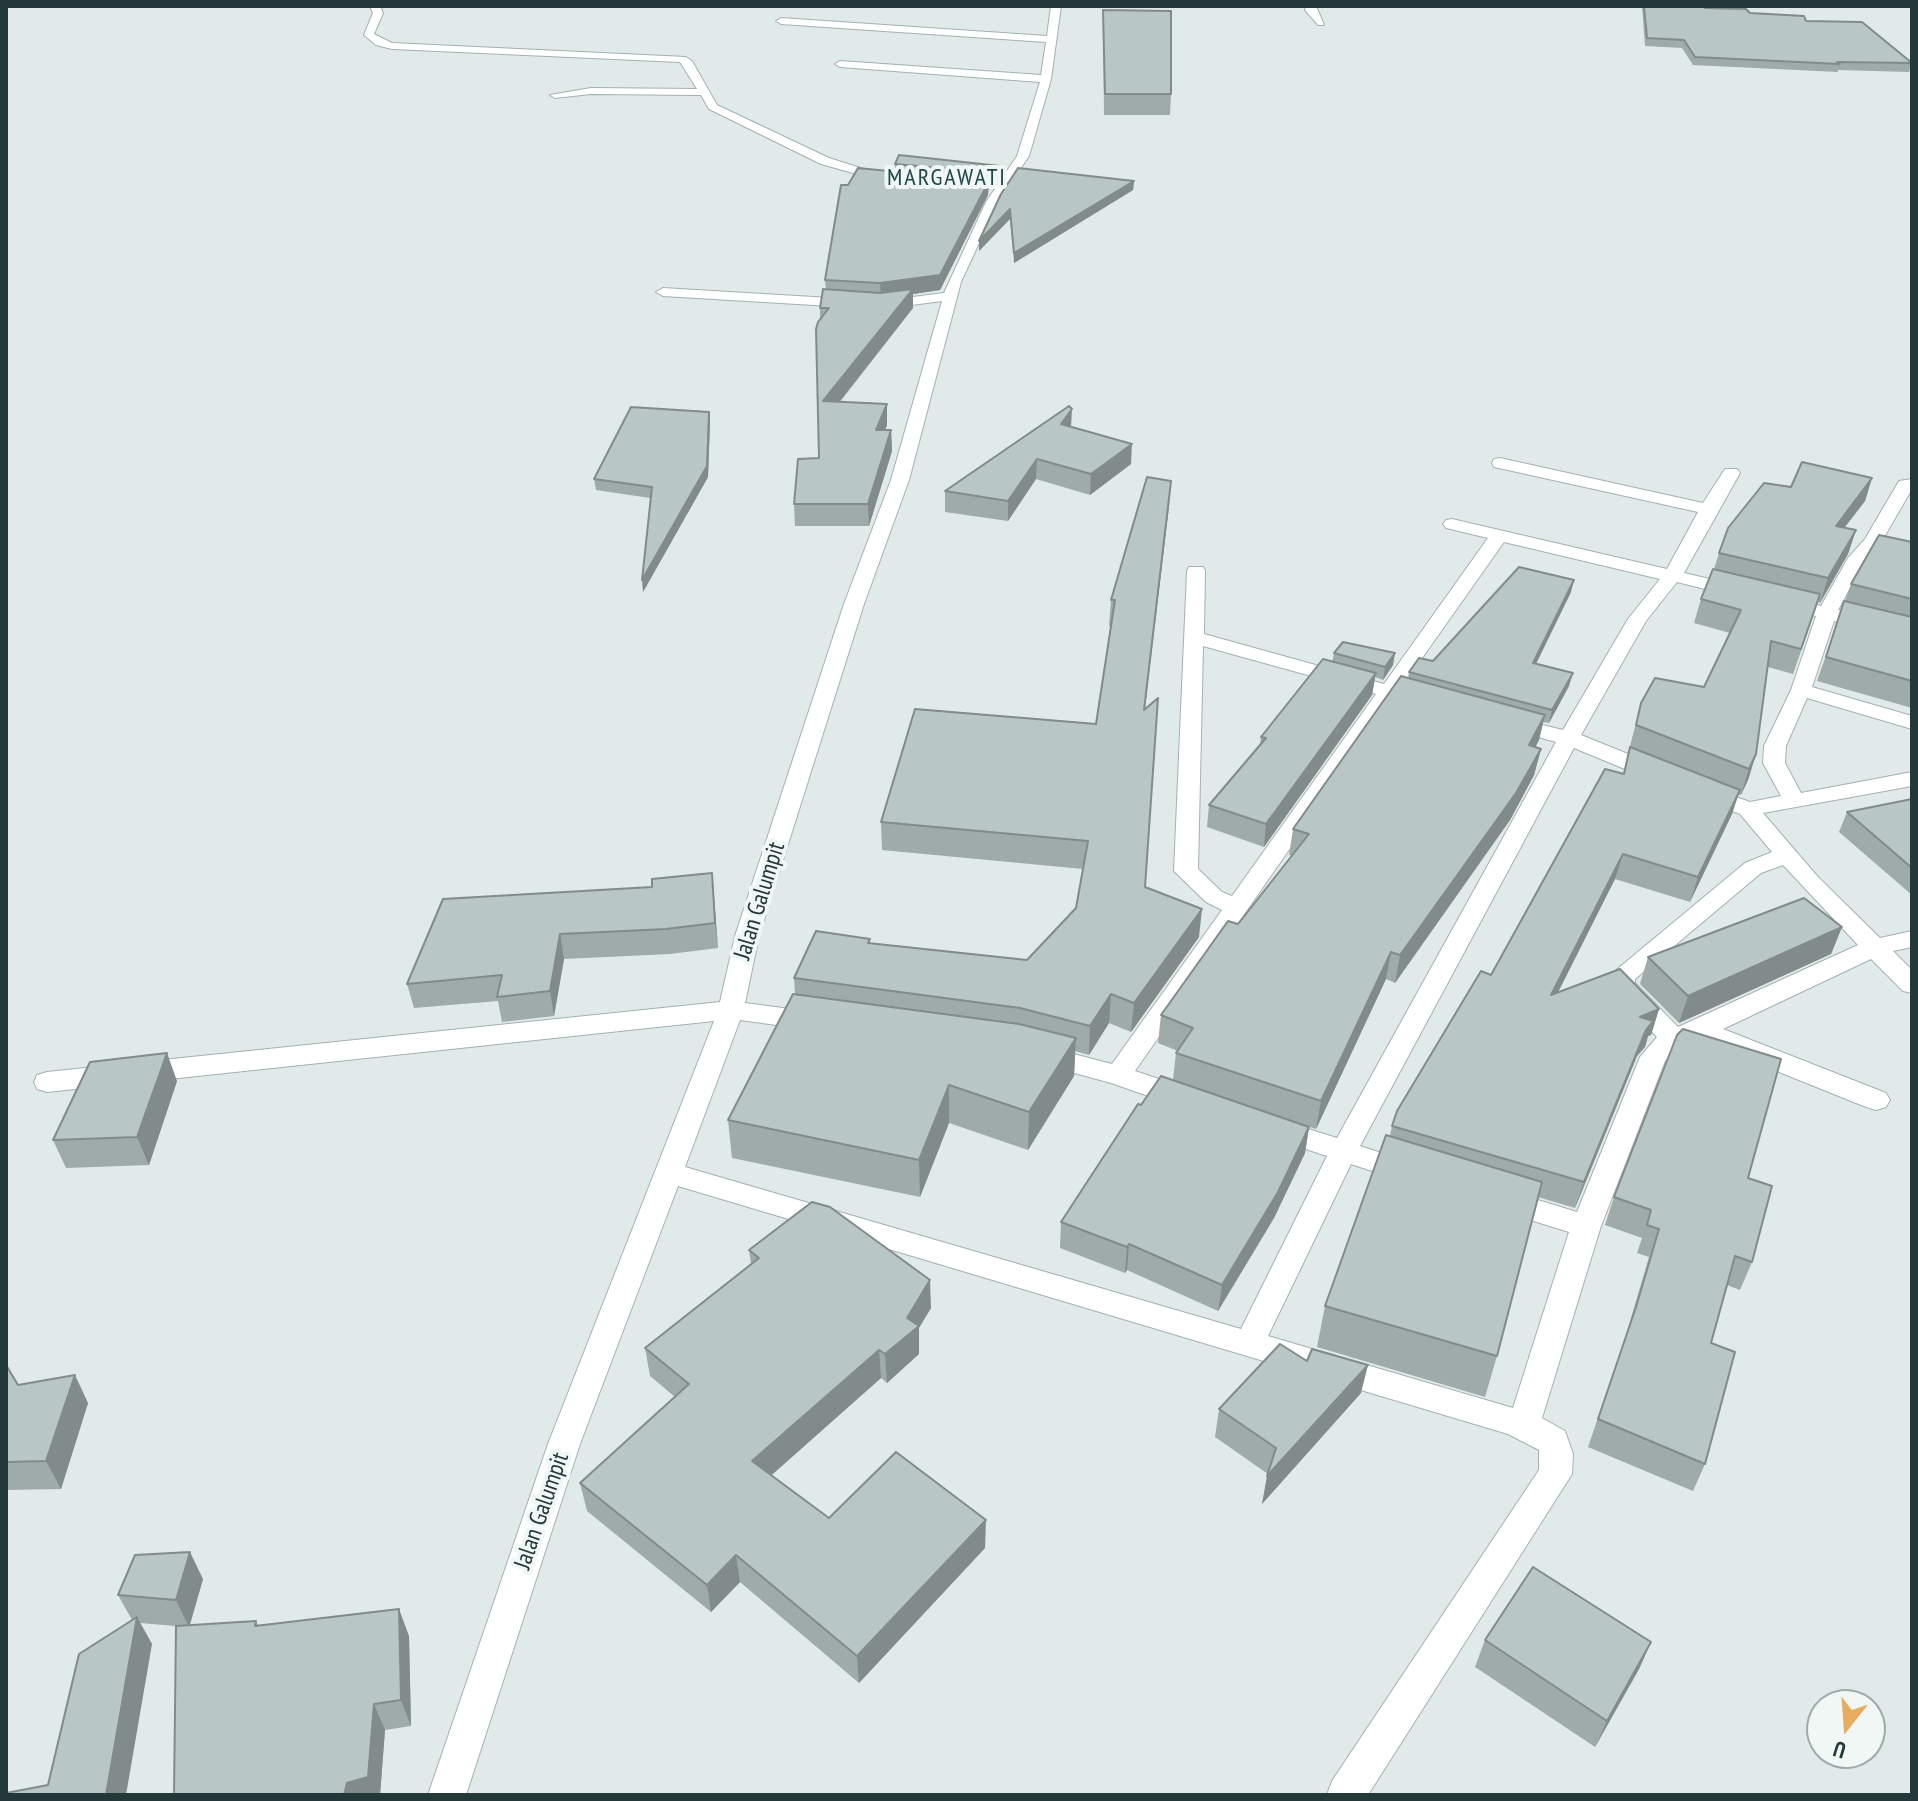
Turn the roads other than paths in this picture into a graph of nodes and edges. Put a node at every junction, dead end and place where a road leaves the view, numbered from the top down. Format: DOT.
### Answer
graph roads {
  1 [pos="375,6"];
  2 [pos="1056,6"];
  3 [pos="1311,6"];
  4 [pos="781,21"];
  5 [pos="1321,23"];
  6 [pos="1049,39"];
  7 [pos="840,64"];
  8 [pos="1046,79"];
  9 [pos="704,92"];
  10 [pos="555,95"];
  11 [pos="909,181"];
  12 [pos="663,292"];
  13 [pos="950,296"];
  14 [pos="1500,463"];
  15 [pos="1731,473"];
  16 [pos="1912,484"];
  17 [pos="1708,509"];
  18 [pos="1452,524"];
  19 [pos="1499,535"];
  20 [pos="1872,542"];
  21 [pos="1912,553"];
  22 [pos="1196,571"];
  23 [pos="1673,575"];
  24 [pos="1827,613"];
  25 [pos="1855,620"];
  26 [pos="1195,638"];
  27 [pos="1801,690"];
  28 [pos="1390,692"];
  29 [pos="1435,704"];
  30 [pos="1495,720"];
  31 [pos="1912,723"];
  32 [pos="1571,739"];
  33 [pos="1912,779"];
  34 [pos="1795,800"];
  35 [pos="1748,809"];
  36 [pos="1788,854"];
  37 [pos="1238,908"];
  38 [pos="1912,939"];
  39 [pos="1873,948"];
  40 [pos="1912,985"];
  41 [pos="731,1010"];
  42 [pos="837,1024"];
  43 [pos="1699,1030"];
  44 [pos="1673,1037"];
  45 [pos="1019,1049"];
  46 [pos="1118,1075"];
  47 [pos="47,1082"];
  48 [pos="1876,1100"];
  49 [pos="1208,1106"];
  50 [pos="1253,1121"];
  51 [pos="1343,1152"];
  52 [pos="669,1173"];
  53 [pos="1434,1180"];
  54 [pos="1480,1194"];
  55 [pos="1586,1226"];
  56 [pos="1249,1343"];
  57 [pos="1524,1425"];
  58 [pos="447,1795"];
  59 [pos="1346,1795"];
  1 -- 9 [label="street"];
  2 -- 6 [label="street, Jalan Galumpit"];
  3 -- 5 [label="street"];
  4 -- 6 [label="street"];
  6 -- 8 [label="street, Jalan Galumpit"];
  7 -- 8 [label="street"];
  8 -- 13 [label="street, Jalan Galumpit"];
  9 -- 10 [label="street"];
  9 -- 11 [label="street"];
  12 -- 13 [label="street"];
  13 -- 41 [label="street, Jalan Galumpit"];
  14 -- 17 [label="street"];
  15 -- 17 [label="street"];
  16 -- 20 [label="street"];
  17 -- 23 [label="street"];
  18 -- 19 [label="street"];
  19 -- 23 [label="street"];
  19 -- 28 [label="street"];
  20 -- 21 [label="street"];
  20 -- 24 [label="street"];
  22 -- 26 [label="street"];
  23 -- 24 [label="street"];
  23 -- 32 [label="street"];
  24 -- 25 [label="street"];
  24 -- 27 [label="street"];
  26 -- 28 [label="street"];
  26 -- 37 [label="street"];
  27 -- 31 [label="street"];
  27 -- 34 [label="street"];
  28 -- 29 [label="street"];
  28 -- 37 [label="street"];
  30 -- 32 [label="street"];
  32 -- 35 [label="street"];
  32 -- 51 [label="street"];
  33 -- 34 [label="street"];
  34 -- 35 [label="street"];
  35 -- 36 [label="street"];
  36 -- 39 [label="street"];
  36 -- 44 [label="street"];
  37 -- 46 [label="street"];
  38 -- 39 [label="street"];
  39 -- 40 [label="street"];
  39 -- 43 [label="street"];
  41 -- 42 [label="street"];
  41 -- 47 [label="street"];
  41 -- 52 [label="street, Jalan Galumpit"];
  43 -- 44 [label="street"];
  43 -- 48 [label="street"];
  44 -- 55 [label="street"];
  45 -- 46 [label="street"];
  46 -- 49 [label="street"];
  50 -- 51 [label="street"];
  51 -- 53 [label="street"];
  51 -- 56 [label="street"];
  52 -- 56 [label="street"];
  52 -- 58 [label="street, Jalan Galumpit"];
  54 -- 55 [label="street"];
  55 -- 57 [label="street"];
  56 -- 57 [label="street"];
  57 -- 59 [label="street"];
}
